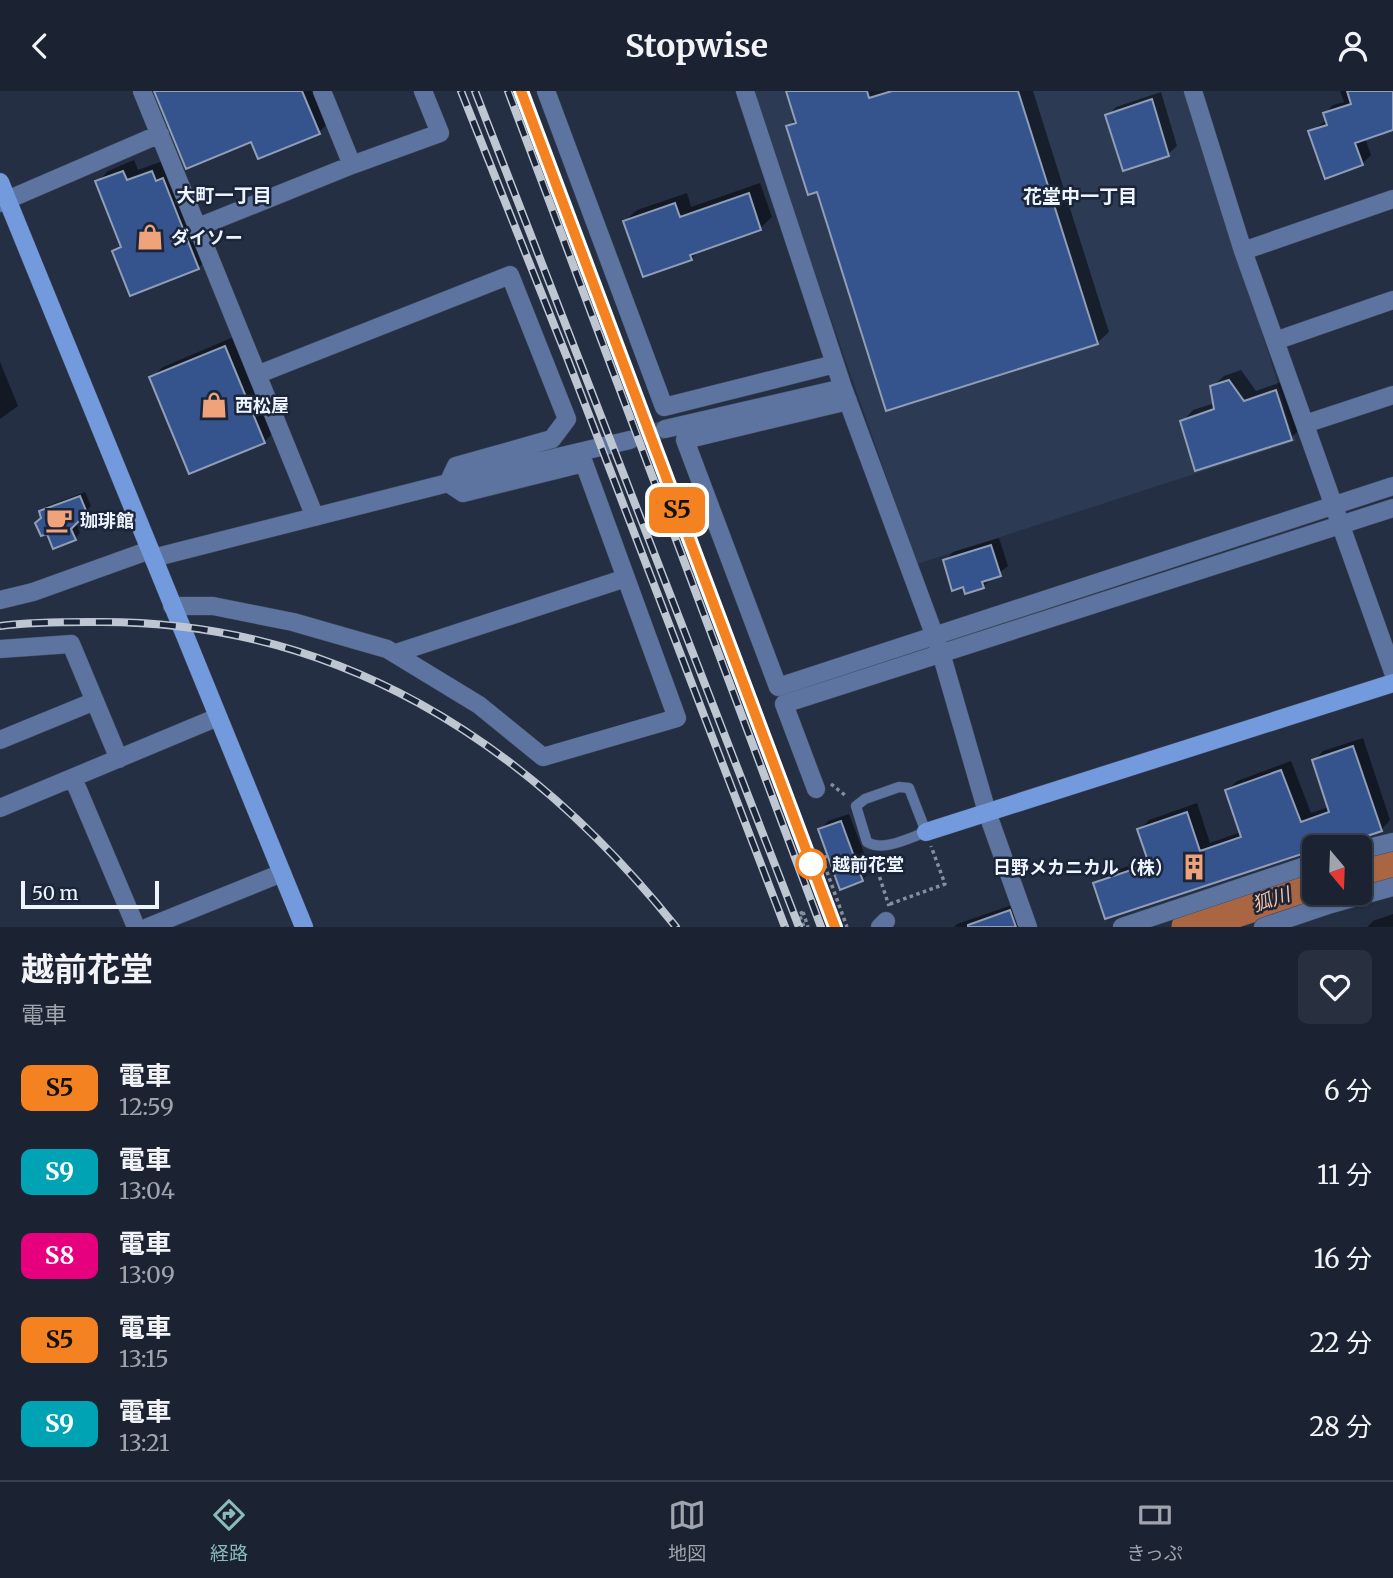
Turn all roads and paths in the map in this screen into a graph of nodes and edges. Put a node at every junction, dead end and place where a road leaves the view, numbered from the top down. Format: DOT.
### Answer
graph roads {
  1 [pos="142,91"];
  2 [pos="322,91"];
  3 [pos="423,91"];
  4 [pos="547,91"];
  5 [pos="745,91"];
  6 [pos="1193,91"];
  7 [pos="160,134"];
  8 [pos="352,165"];
  9 [pos="0,182"];
  10 [pos="1393,199"];
  11 [pos="4,201"];
  12 [pos="198,227"];
  13 [pos="1243,251"];
  14 [pos="1393,300"];
  15 [pos="1275,341"];
  16 [pos="835,364"];
  17 [pos="259,374"];
  18 [pos="845,395"];
  19 [pos="1393,395"];
  20 [pos="1305,424"];
  21 [pos="665,429"];
  22 [pos="630,440"];
  23 [pos="448,483"];
  24 [pos="1393,486"];
  25 [pos="1334,505"];
  26 [pos="1393,508"];
  27 [pos="315,517"];
  28 [pos="1341,525"];
  29 [pos="151,554"];
  30 [pos="626,578"];
  31 [pos="0,600"];
  32 [pos="172,606"];
  33 [pos="934,636"];
  34 [pos="0,649"];
  35 [pos="396,653"];
  36 [pos="942,653"];
  37 [pos="1393,672"];
  38 [pos="1393,683"];
  39 [pos="781,696"];
  40 [pos="95,701"];
  41 [pos="218,717"];
  42 [pos="0,740"];
  43 [pos="119,759"];
  44 [pos="73,778"];
  45 [pos="816,789"];
  46 [pos="856,806"];
  47 [pos="0,808"];
  48 [pos="987,812"];
  49 [pos="926,832"];
  50 [pos="867,842"];
  51 [pos="1393,842"];
  52 [pos="1372,847"];
  53 [pos="828,856"];
  54 [pos="1302,867"];
  55 [pos="282,873"];
  56 [pos="1393,887"];
  57 [pos="136,927"];
  58 [pos="148,927"];
  59 [pos="304,927"];
  60 [pos="847,927"];
  61 [pos="1028,927"];
  62 [pos="1122,927"];
  63 [pos="1263,927"];
  1 -- 7 [label="street"];
  2 -- 8 [label="street"];
  3 -- 8 [label="street"];
  4 -- 16 [label="street"];
  5 -- 16 [label="street"];
  6 -- 13 [label="street"];
  7 -- 11 [label="street"];
  7 -- 12 [label="street"];
  8 -- 12 [label="street"];
  9 -- 11 [label="street"];
  10 -- 13 [label="street"];
  11 -- 29 [label="street"];
  12 -- 17 [label="street"];
  13 -- 15 [label="street"];
  14 -- 15 [label="street"];
  15 -- 20 [label="street"];
  16 -- 18 [label="street"];
  17 -- 23 [label="street"];
  17 -- 27 [label="street"];
  18 -- 21 [label="street"];
  18 -- 33 [label="street"];
  18 -- 39 [label="street"];
  19 -- 20 [label="street"];
  20 -- 25 [label="street"];
  22 -- 23 [label="street"];
  23 -- 27 [label="street"];
  23 -- 30 [label="street"];
  24 -- 25 [label="street"];
  25 -- 28 [label="street"];
  25 -- 33 [label="street"];
  26 -- 28 [label="street"];
  27 -- 29 [label="street"];
  28 -- 36 [label="street"];
  28 -- 37 [label="street"];
  29 -- 31 [label="street"];
  29 -- 32 [label="street"];
  30 -- 35 [label="street"];
  30 -- 35 [label="street"];
  32 -- 35 [label="street"];
  32 -- 41 [label="street"];
  33 -- 36 [label="street"];
  33 -- 39 [label="street"];
  34 -- 40 [label="street"];
  36 -- 39 [label="street"];
  36 -- 48 [label="street"];
  38 -- 48 [label="street"];
  39 -- 45 [label="street"];
  40 -- 42 [label="street"];
  40 -- 43 [label="street"];
  41 -- 43 [label="street"];
  41 -- 55 [label="street"];
  43 -- 44 [label="street"];
  44 -- 47 [label="street"];
  44 -- 57 [label="street"];
  45 -- 46 [label="path"];
  46 -- 49 [label="lane"];
  46 -- 50 [label="lane"];
  48 -- 49 [label="street"];
  48 -- 61 [label="street"];
  49 -- 50 [label="lane"];
  49 -- 50 [label="path"];
  51 -- 52 [label="street"];
  53 -- 60 [label="path"];
  54 -- 62 [label="street"];
  55 -- 58 [label="street"];
  55 -- 59 [label="street"];
  56 -- 63 [label="street"];
}
